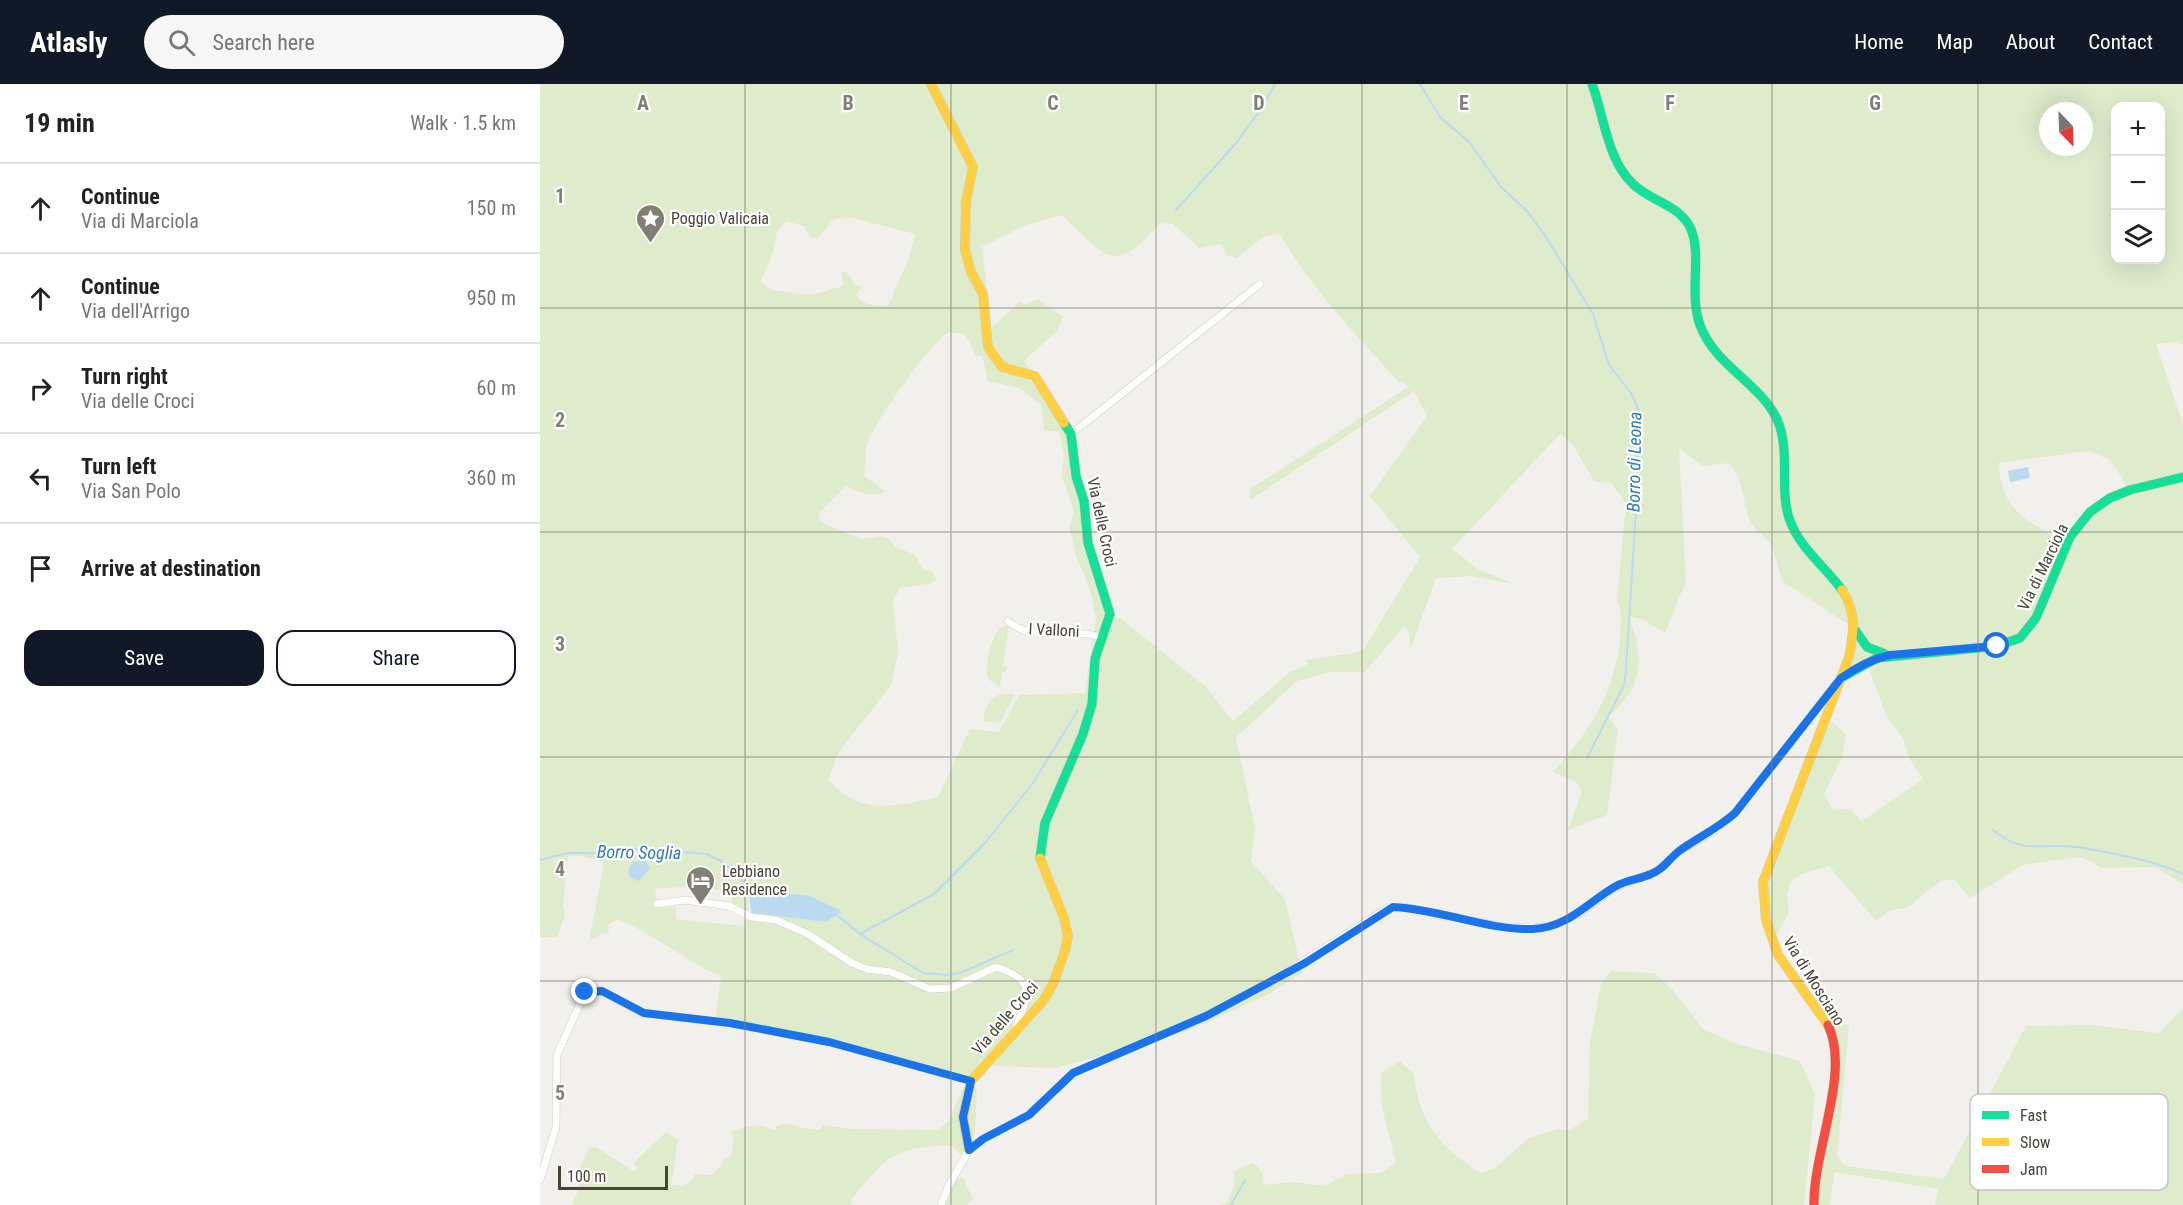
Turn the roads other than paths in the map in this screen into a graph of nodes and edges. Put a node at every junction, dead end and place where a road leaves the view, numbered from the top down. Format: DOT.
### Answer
graph roads {
  1 [pos="931,84"];
  2 [pos="1592,84"];
  3 [pos="1260,284"];
  4 [pos="1071,434"];
  5 [pos="2183,477"];
  6 [pos="1008,621"];
  7 [pos="1855,630"];
  8 [pos="1102,638"];
  9 [pos="1890,655"];
  10 [pos="1841,678"];
  11 [pos="657,904"];
  12 [pos="1015,1031"];
  13 [pos="971,1081"];
  14 [pos="969,1150"];
  15 [pos="540,1180"];
  16 [pos="941,1205"];
  17 [pos="1814,1205"];
  1 -- 4 [label="street, Via delle Croci"];
  2 -- 7 [label="street"];
  3 -- 4 [label="street"];
  4 -- 8 [label="street, Via delle Croci"];
  5 -- 9 [label="street, Via di Marciola"];
  6 -- 8 [label="street, I Valloni"];
  7 -- 9 [label="street, Via di Marciola"];
  7 -- 10 [label="street, Via di Mosciano"];
  8 -- 12 [label="street, Via delle Croci"];
  9 -- 10 [label="street, Via di Marciola"];
  10 -- 14 [label="street"];
  10 -- 17 [label="street, Via di Mosciano"];
  11 -- 12 [label="street"];
  12 -- 13 [label="street, Via delle Croci"];
  13 -- 14 [label="street, Via delle Croci"];
  13 -- 15 [label="street"];
  14 -- 16 [label="street"];
}
